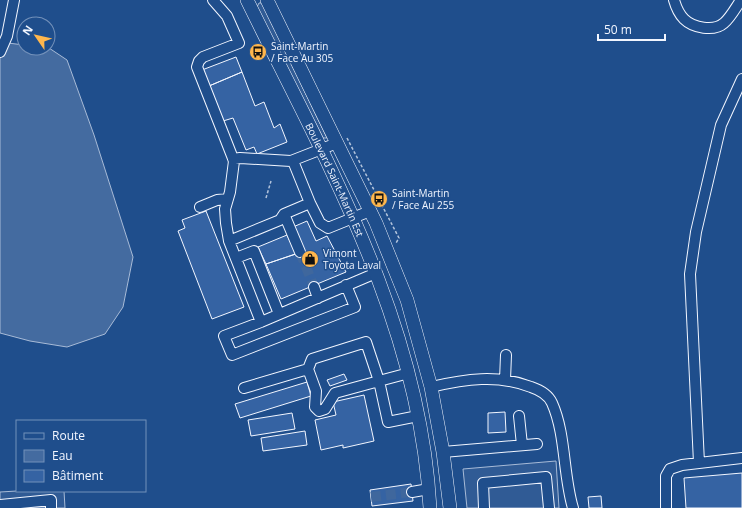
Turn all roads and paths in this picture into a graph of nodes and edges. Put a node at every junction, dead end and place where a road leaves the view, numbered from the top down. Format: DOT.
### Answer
graph roads {
  1 [pos="14,0"];
  2 [pos="213,0"];
  3 [pos="247,0"];
  4 [pos="267,0"];
  5 [pos="674,0"];
  6 [pos="741,0"];
  7 [pos="0,52"];
  8 [pos="742,79"];
  9 [pos="341,139"];
  10 [pos="320,151"];
  11 [pos="233,159"];
  12 [pos="293,161"];
  13 [pos="271,181"];
  14 [pos="266,198"];
  15 [pos="228,199"];
  16 [pos="310,203"];
  17 [pos="200,207"];
  18 [pos="370,211"];
  19 [pos="284,214"];
  20 [pos="353,219"];
  21 [pos="399,238"];
  22 [pos="230,241"];
  23 [pos="300,252"];
  24 [pos="236,258"];
  25 [pos="376,273"];
  26 [pos="346,285"];
  27 [pos="314,286"];
  28 [pos="318,298"];
  29 [pos="279,314"];
  30 [pos="261,322"];
  31 [pos="506,355"];
  32 [pos="308,369"];
  33 [pos="408,373"];
  34 [pos="505,380"];
  35 [pos="379,381"];
  36 [pos="431,387"];
  37 [pos="244,388"];
  38 [pos="418,416"];
  39 [pos="519,416"];
  40 [pos="537,444"];
  41 [pos="522,445"];
  42 [pos="443,452"];
  43 [pos="742,458"];
  44 [pos="698,463"];
  45 [pos="429,489"];
  46 [pos="412,492"];
  47 [pos="0,505"];
  48 [pos="51,508"];
  49 [pos="430,508"];
  50 [pos="450,508"];
  51 [pos="484,508"];
  52 [pos="549,508"];
  53 [pos="574,508"];
  54 [pos="666,508"];
  1 -- 7 [label="lane"];
  2 -- 11 [label="lane"];
  3 -- 10 [label="main road, Boulevard Saint-Martin Est"];
  4 -- 9 [label="main road, Boulevard Saint-Martin Est"];
  5 -- 6 [label="lane"];
  8 -- 44 [label="lane"];
  9 -- 10 [label="lane"];
  9 -- 18 [label="main road, Boulevard Saint-Martin Est"];
  9 -- 21 [label="path"];
  10 -- 12 [label="lane"];
  10 -- 20 [label="main road, Boulevard Saint-Martin Est"];
  11 -- 12 [label="lane"];
  11 -- 15 [label="lane"];
  12 -- 16 [label="lane"];
  13 -- 14 [label="path"];
  15 -- 17 [label="lane"];
  15 -- 22 [label="lane"];
  16 -- 19 [label="lane"];
  16 -- 20 [label="lane"];
  18 -- 20 [label="lane"];
  18 -- 36 [label="main road, Boulevard Saint-Martin Est"];
  19 -- 22 [label="lane"];
  19 -- 23 [label="lane"];
  20 -- 25 [label="main road, Boulevard Saint-Martin Est"];
  22 -- 24 [label="lane"];
  24 -- 29 [label="lane"];
  24 -- 30 [label="lane"];
  25 -- 26 [label="lane"];
  25 -- 33 [label="main road, Boulevard Saint-Martin Est"];
  26 -- 28 [label="lane"];
  26 -- 30 [label="lane"];
  27 -- 28 [label="lane"];
  28 -- 29 [label="lane"];
  29 -- 30 [label="lane"];
  31 -- 34 [label="lane"];
  32 -- 35 [label="lane"];
  32 -- 35 [label="lane"];
  32 -- 37 [label="lane"];
  33 -- 35 [label="lane"];
  33 -- 38 [label="main road, Boulevard Saint-Martin Est"];
  34 -- 36 [label="lane"];
  34 -- 53 [label="lane"];
  35 -- 38 [label="lane"];
  36 -- 42 [label="main road, Boulevard Saint-Martin Est"];
  38 -- 45 [label="main road, Boulevard Saint-Martin Est"];
  39 -- 41 [label="lane"];
  40 -- 41 [label="lane"];
  41 -- 42 [label="lane"];
  42 -- 50 [label="main road, Boulevard Saint-Martin Est"];
  43 -- 44 [label="lane"];
  44 -- 54 [label="lane"];
  45 -- 46 [label="lane"];
  45 -- 49 [label="main road, Boulevard Saint-Martin Est"];
  47 -- 48 [label="lane"];
  51 -- 52 [label="lane"];
}
